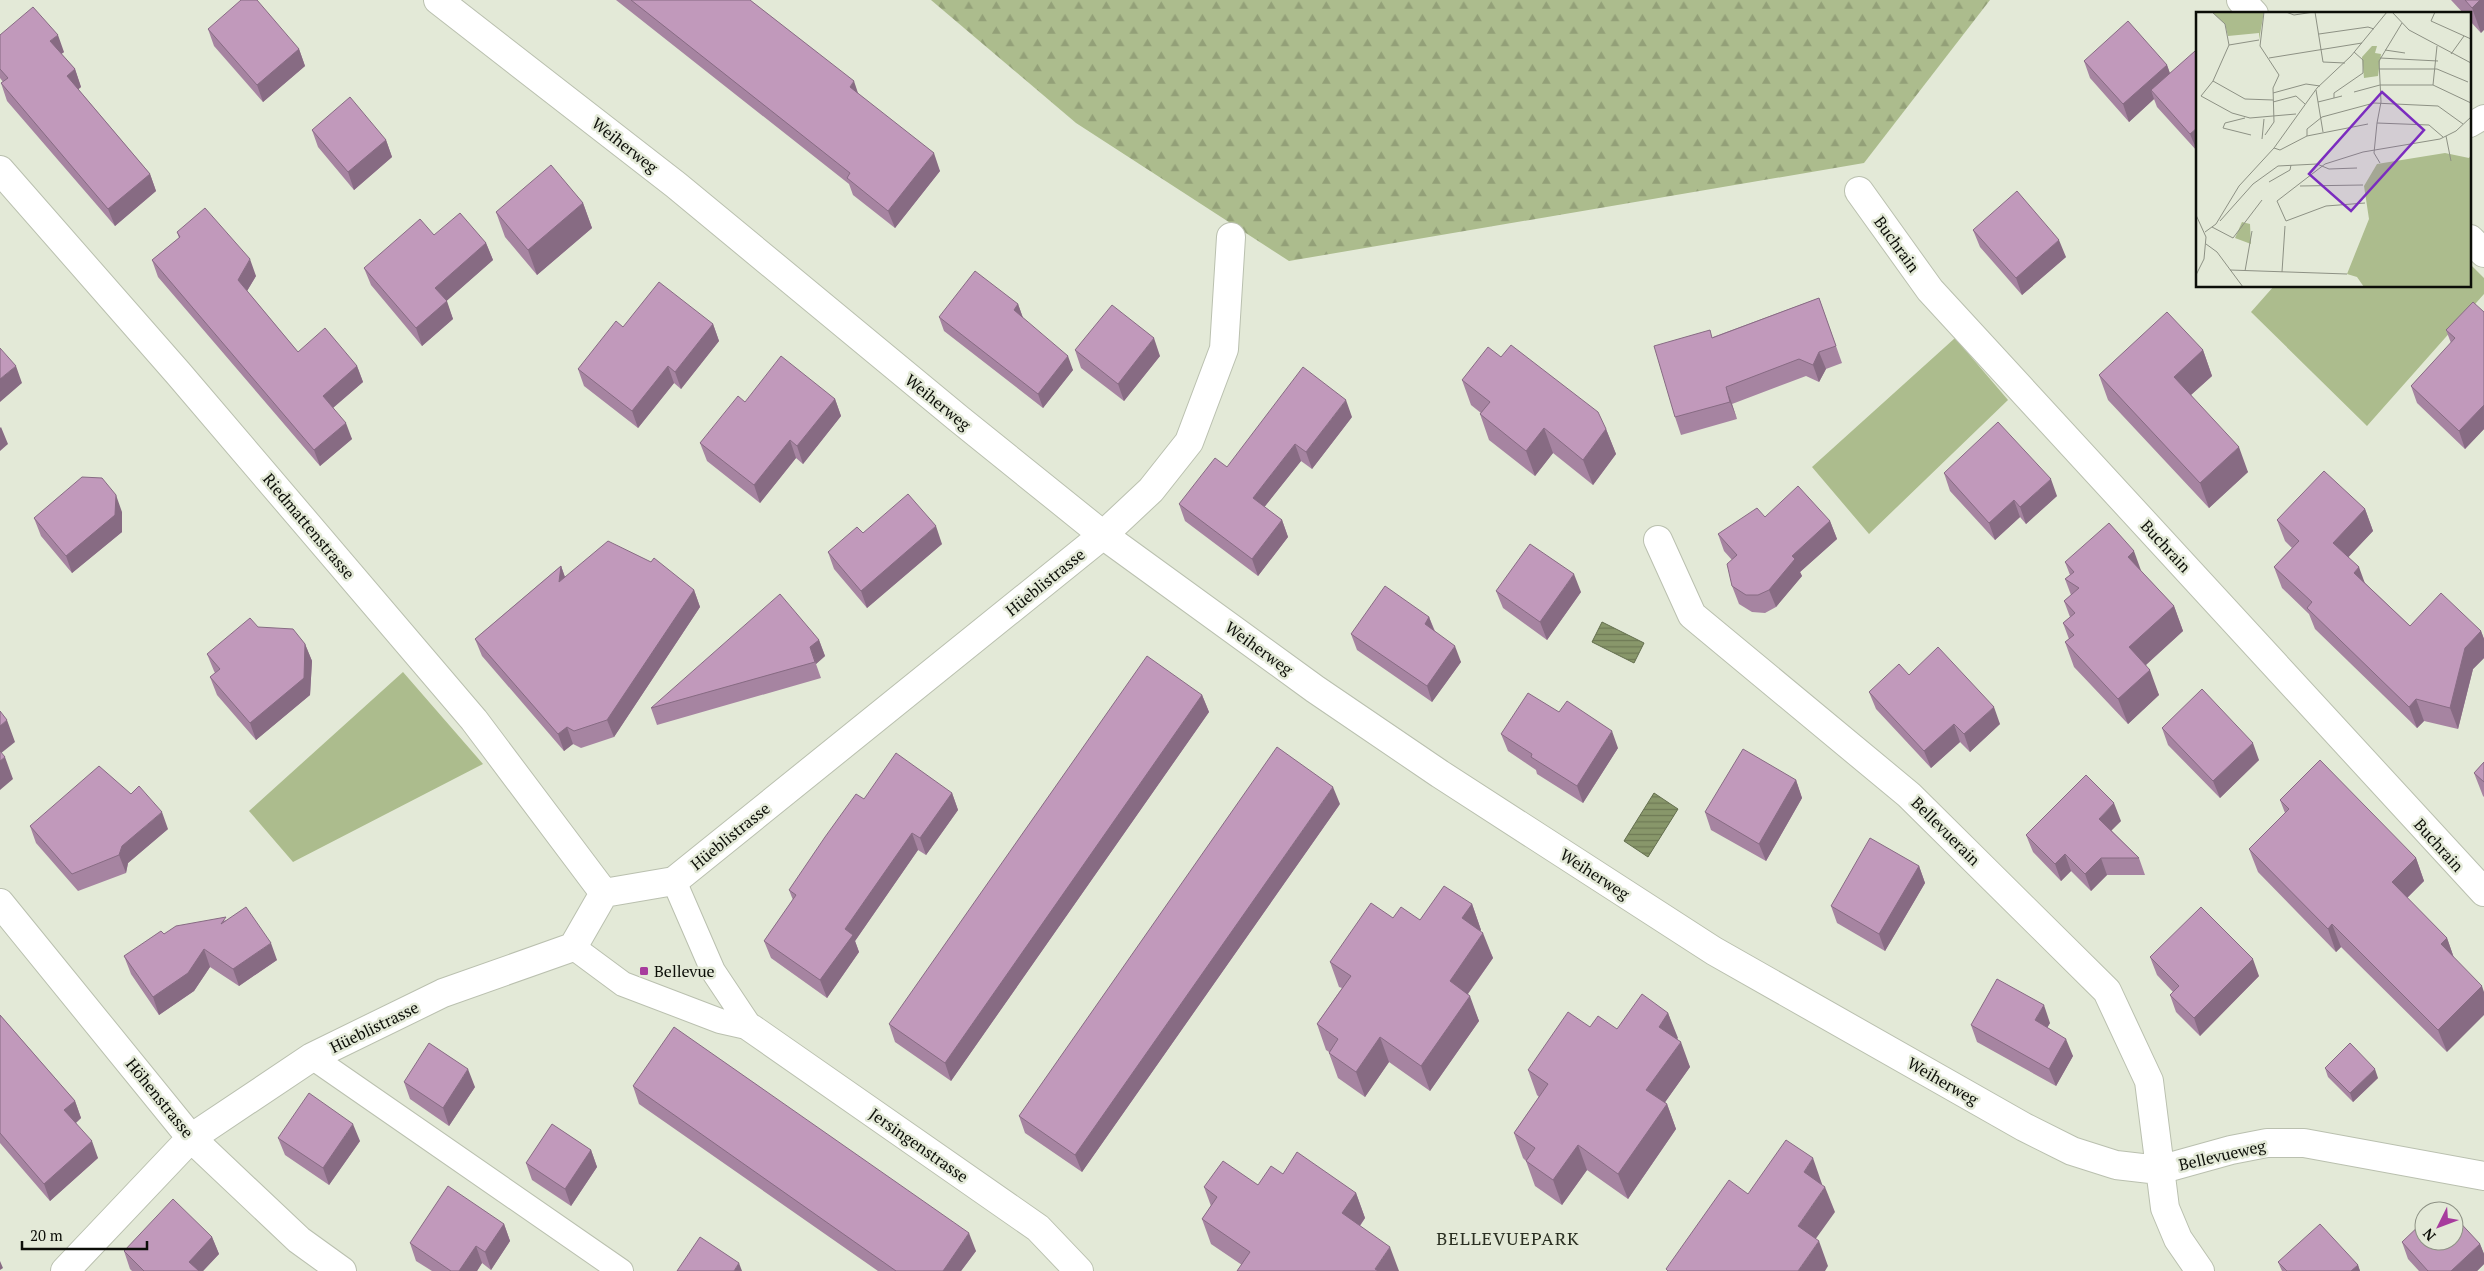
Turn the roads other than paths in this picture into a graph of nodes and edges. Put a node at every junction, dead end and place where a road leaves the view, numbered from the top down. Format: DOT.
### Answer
graph roads {
  1 [pos="438,0"];
  2 [pos="2241,0"];
  3 [pos="2252,12"];
  4 [pos="0,170"];
  5 [pos="1859,190"];
  6 [pos="1231,237"];
  7 [pos="2472,241"];
  8 [pos="2484,253"];
  9 [pos="1104,535"];
  10 [pos="1658,540"];
  11 [pos="674,881"];
  12 [pos="2484,892"];
  13 [pos="604,893"];
  14 [pos="0,903"];
  15 [pos="573,947"];
  16 [pos="751,1028"];
  17 [pos="312,1057"];
  18 [pos="191,1138"];
  19 [pos="2159,1170"];
  20 [pos="2484,1176"];
  21 [pos="65,1271"];
  22 [pos="342,1271"];
  23 [pos="621,1271"];
  24 [pos="1079,1271"];
  25 [pos="2200,1271"];
  1 -- 9 [label="street, Weiherweg"];
  2 -- 3 [label="street"];
  4 -- 13 [label="street, Riedmattenstrasse"];
  5 -- 12 [label="street, Buchrain"];
  6 -- 9 [label="street, Hüeblistrasse"];
  7 -- 8 [label="street"];
  9 -- 11 [label="street, Hüeblistrasse"];
  9 -- 19 [label="street, Weiherweg"];
  10 -- 19 [label="street, Bellevuerain"];
  11 -- 13 [label="street, Hüeblistrasse"];
  11 -- 16 [label="lane"];
  13 -- 15 [label="street"];
  14 -- 18 [label="street, Höhenstrasse"];
  15 -- 16 [label="lane"];
  15 -- 17 [label="street, Hüeblistrasse"];
  16 -- 24 [label="street, Jersingenstrasse"];
  17 -- 18 [label="street, Hüeblistrasse"];
  17 -- 23 [label="lane"];
  18 -- 21 [label="street, Hüeblistrasse"];
  18 -- 22 [label="street, Höhenstrasse"];
  19 -- 20 [label="street, Bellevueweg"];
  19 -- 25 [label="street, Bellevueweg"];
}
